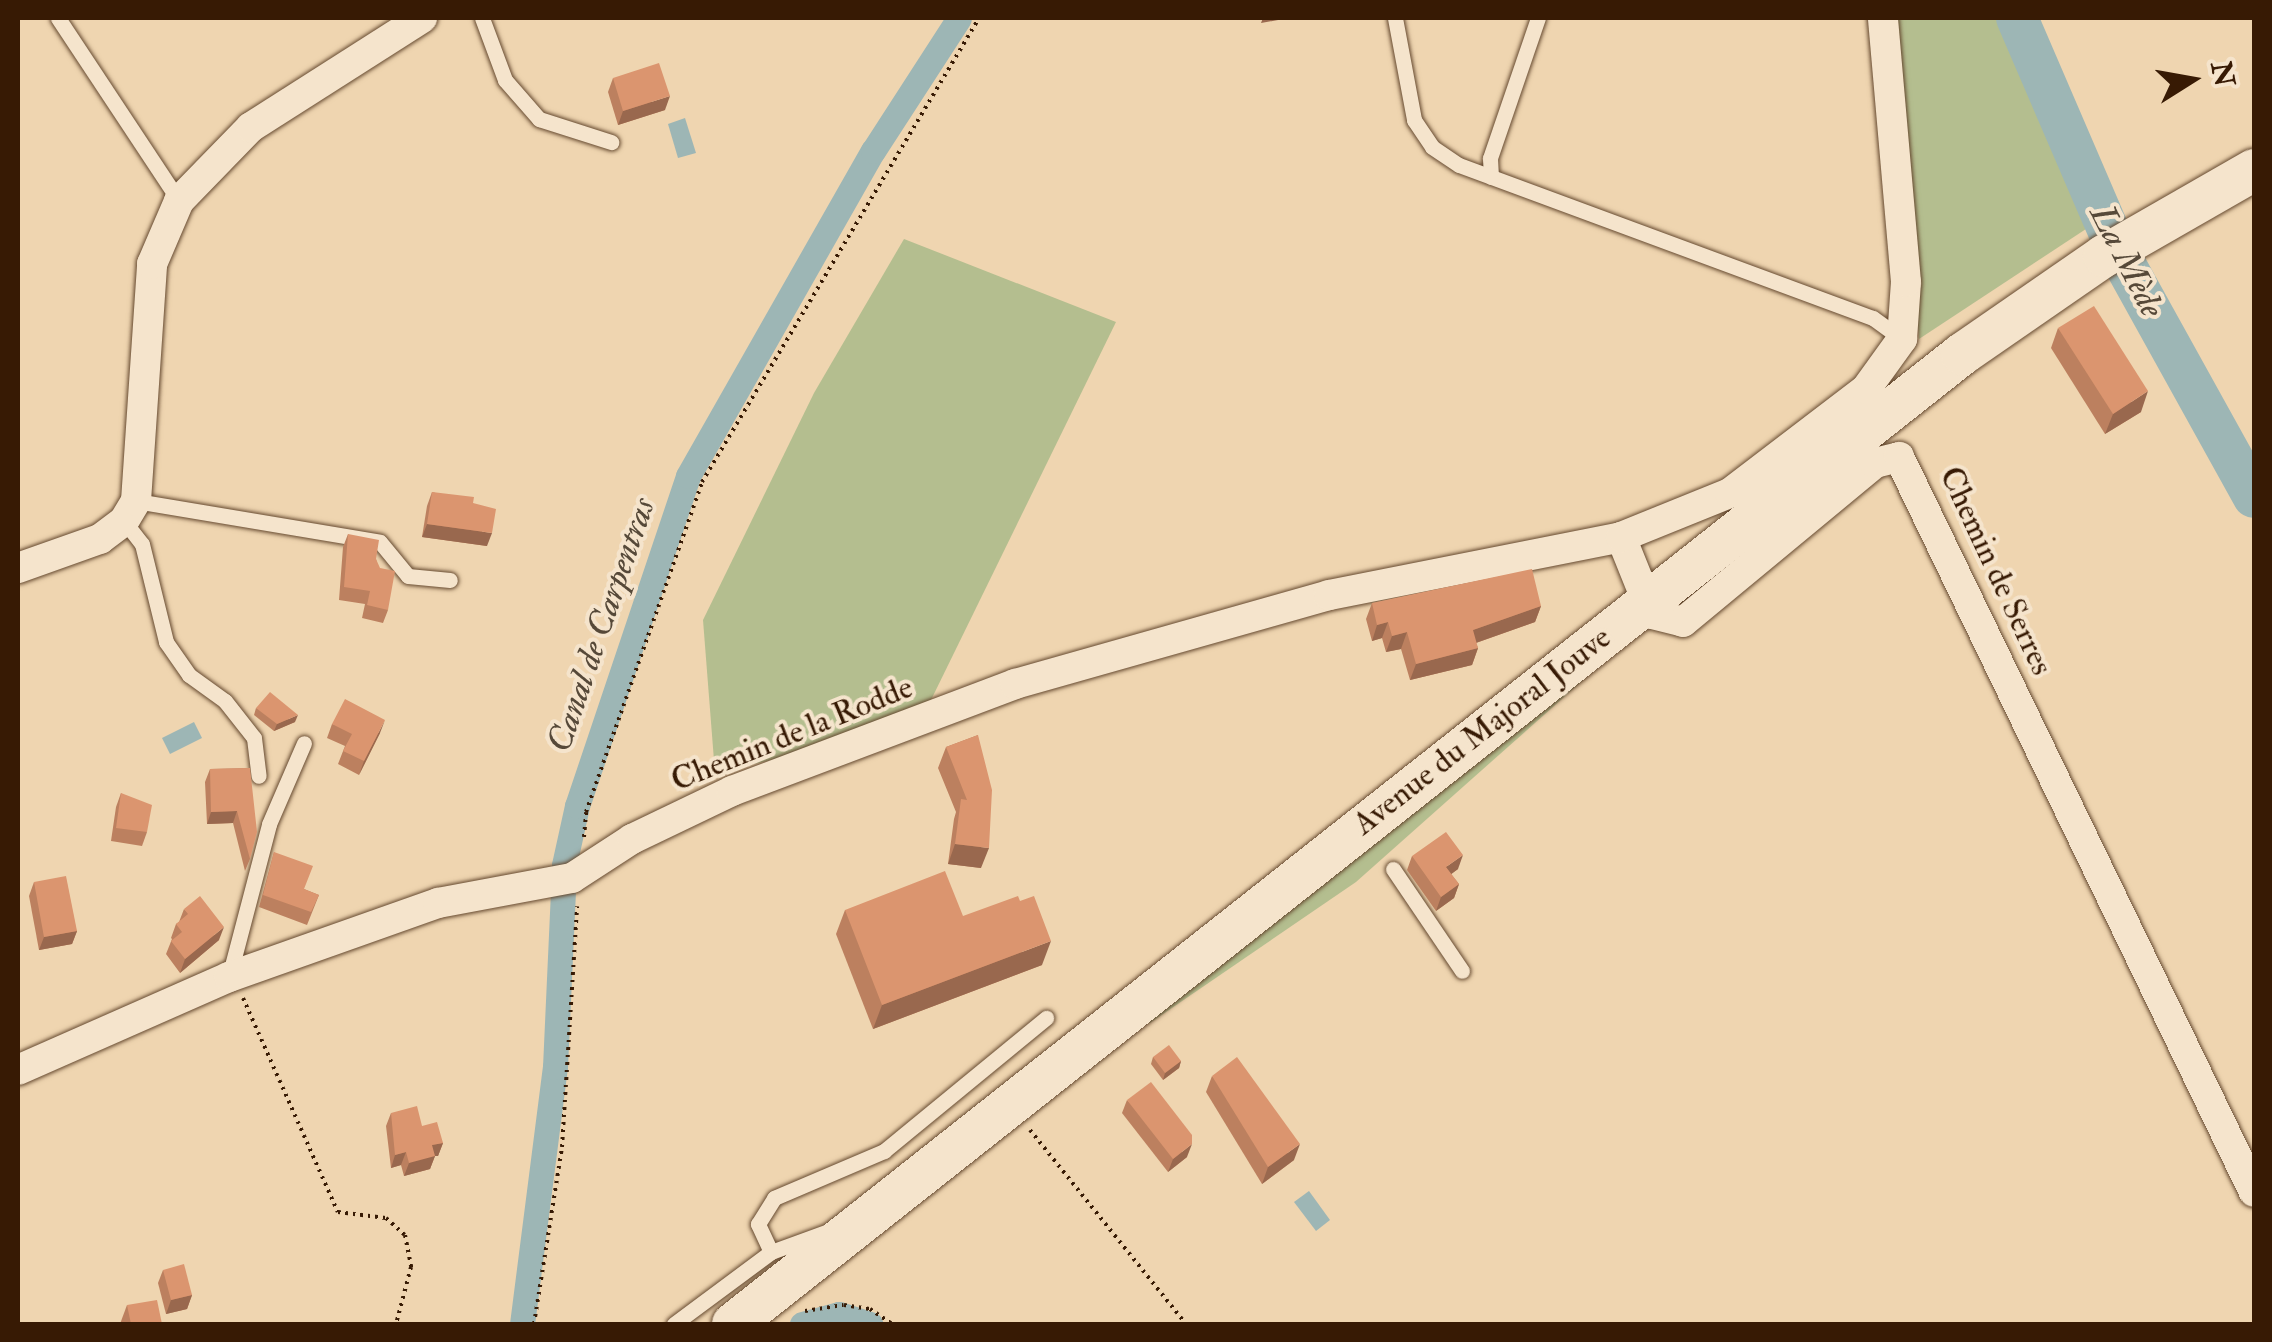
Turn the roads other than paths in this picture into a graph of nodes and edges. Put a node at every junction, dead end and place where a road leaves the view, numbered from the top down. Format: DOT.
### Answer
graph roads {
  1 [pos="58,18"];
  2 [pos="422,18"];
  3 [pos="482,18"];
  4 [pos="1395,18"];
  5 [pos="1538,18"];
  6 [pos="1883,18"];
  7 [pos="611,142"];
  8 [pos="2254,170"];
  9 [pos="1491,177"];
  10 [pos="179,201"];
  11 [pos="1902,338"];
  12 [pos="130,511"];
  13 [pos="1621,537"];
  14 [pos="18,568"];
  15 [pos="450,580"];
  16 [pos="1644,603"];
  17 [pos="304,743"];
  18 [pos="259,776"];
  19 [pos="1393,869"];
  20 [pos="1462,971"];
  21 [pos="230,977"];
  22 [pos="1046,1018"];
  23 [pos="18,1070"];
  24 [pos="2254,1192"];
  25 [pos="858,1221"];
  26 [pos="771,1252"];
  27 [pos="674,1324"];
  28 [pos="733,1324"];
  1 -- 10 [label="lane"];
  2 -- 10 [label="street"];
  3 -- 7 [label="lane"];
  4 -- 9 [label="lane"];
  5 -- 9 [label="lane"];
  6 -- 11 [label="street"];
  8 -- 16 [label="main road, Avenue du Majoral Jouve"];
  9 -- 11 [label="lane"];
  10 -- 12 [label="street"];
  11 -- 13 [label="street"];
  12 -- 14 [label="street"];
  12 -- 15 [label="lane"];
  12 -- 18 [label="lane"];
  13 -- 16 [label="street"];
  13 -- 21 [label="street, Chemin de la Rodde"];
  16 -- 24 [label="street, Chemin de Serres"];
  16 -- 25 [label="main road, Avenue du Majoral Jouve"];
  17 -- 21 [label="lane"];
  19 -- 20 [label="lane"];
  21 -- 23 [label="street, Chemin de la Rodde"];
  22 -- 26 [label="lane"];
  25 -- 26 [label="lane"];
  25 -- 28 [label="main road, Avenue du Majoral Jouve"];
  26 -- 27 [label="lane"];
}
